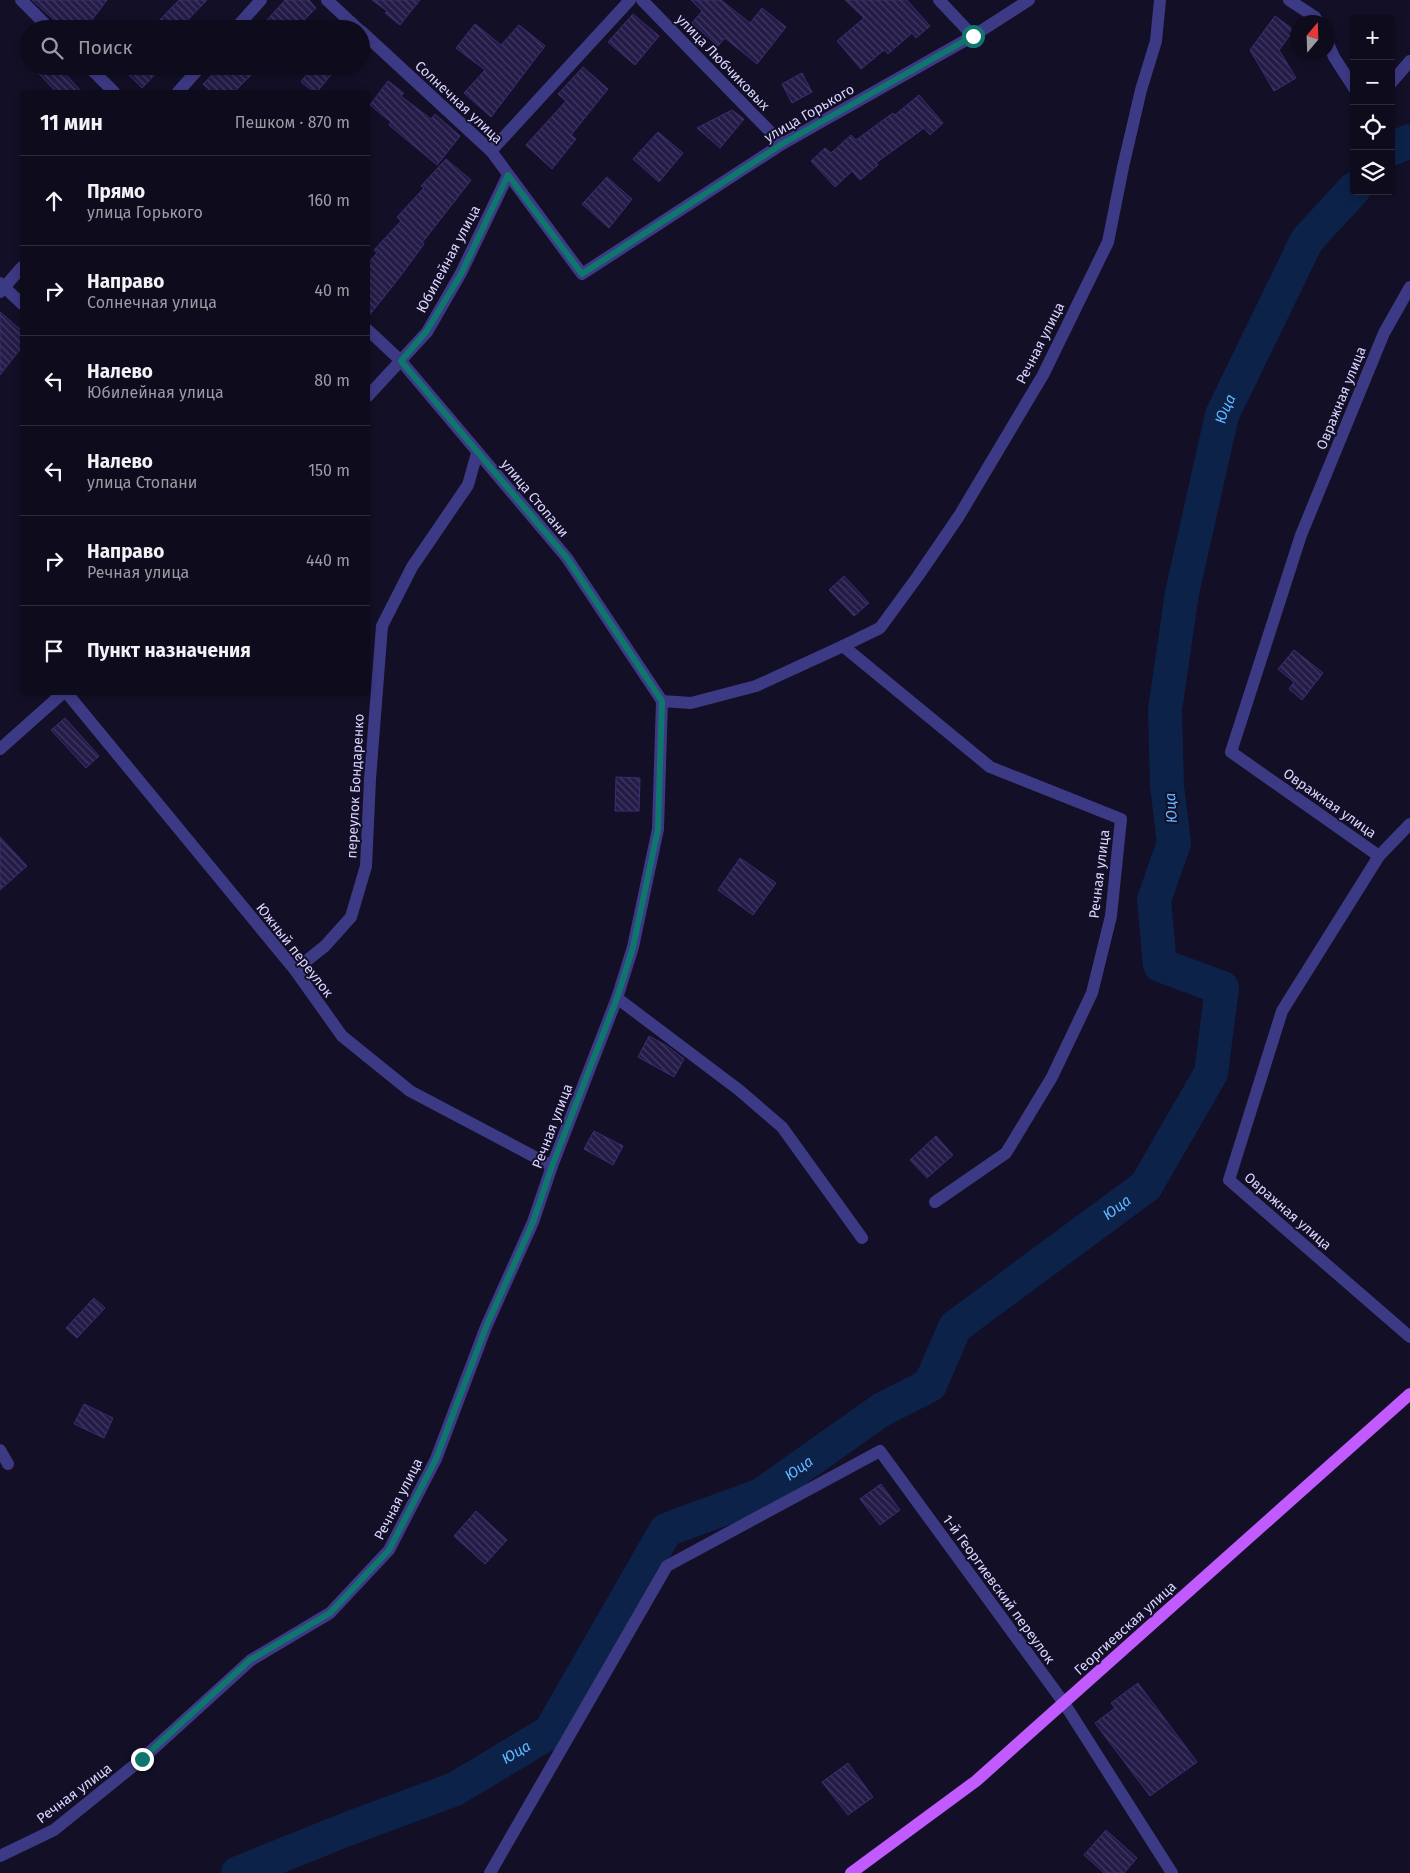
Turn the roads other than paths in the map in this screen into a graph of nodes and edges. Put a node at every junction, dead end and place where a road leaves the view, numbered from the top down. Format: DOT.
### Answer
graph roads {
  1 [pos="21,0"];
  2 [pos="260,0"];
  3 [pos="327,0"];
  4 [pos="630,0"];
  5 [pos="642,0"];
  6 [pos="939,0"];
  7 [pos="1030,0"];
  8 [pos="1160,0"];
  9 [pos="1289,0"];
  10 [pos="1312,15"];
  11 [pos="41,20"];
  12 [pos="243,20"];
  13 [pos="348,20"];
  14 [pos="973,36"];
  15 [pos="370,39"];
  16 [pos="1335,59"];
  17 [pos="1410,61"];
  18 [pos="97,75"];
  19 [pos="193,75"];
  20 [pos="1395,78"];
  21 [pos="1350,82"];
  22 [pos="112,90"];
  23 [pos="180,90"];
  24 [pos="782,144"];
  25 [pos="491,151"];
  26 [pos="508,175"];
  27 [pos="20,269"];
  28 [pos="582,274"];
  29 [pos="1,287"];
  30 [pos="1410,287"];
  31 [pos="20,302"];
  32 [pos="370,332"];
  33 [pos="401,361"];
  34 [pos="370,394"];
  35 [pos="477,454"];
  36 [pos="843,646"];
  37 [pos="62,695"];
  38 [pos="67,695"];
  39 [pos="662,701"];
  40 [pos="0,749"];
  41 [pos="1410,824"];
  42 [pos="1379,856"];
  43 [pos="295,970"];
  44 [pos="617,998"];
  45 [pos="552,1166"];
  46 [pos="935,1202"];
  47 [pos="862,1238"];
  48 [pos="1410,1337"];
  49 [pos="1410,1394"];
  50 [pos="0,1450"];
  51 [pos="8,1464"];
  52 [pos="1064,1703"];
  53 [pos="0,1856"];
  54 [pos="490,1873"];
  55 [pos="851,1873"];
  56 [pos="1172,1873"];
  1 -- 11 [label="street"];
  2 -- 12 [label="street"];
  3 -- 13 [label="street"];
  4 -- 25 [label="street"];
  5 -- 24 [label="street, улица Любчиковых"];
  6 -- 14 [label="street"];
  7 -- 14 [label="street, улица Горького"];
  8 -- 36 [label="street, Речная улица"];
  9 -- 10 [label="street"];
  14 -- 24 [label="street, улица Горького"];
  15 -- 25 [label="street, Солнечная улица"];
  16 -- 21 [label="street"];
  17 -- 20 [label="street"];
  18 -- 22 [label="street"];
  19 -- 23 [label="street"];
  24 -- 28 [label="street, улица Горького"];
  25 -- 26 [label="street, Солнечная улица"];
  26 -- 28 [label="street, Солнечная улица"];
  26 -- 33 [label="street, Юбилейная улица"];
  27 -- 29 [label="street"];
  29 -- 31 [label="street"];
  30 -- 42 [label="street, Овражная улица"];
  32 -- 33 [label="street, улица Стопани"];
  33 -- 34 [label="street, Юбилейная улица"];
  33 -- 35 [label="street, улица Стопани"];
  35 -- 39 [label="street, улица Стопани"];
  35 -- 43 [label="street, переулок Бондаренко"];
  36 -- 39 [label="street, Речная улица"];
  36 -- 46 [label="street, Речная улица"];
  37 -- 40 [label="street"];
  38 -- 43 [label="street, Южный переулок"];
  39 -- 44 [label="street, Речная улица"];
  41 -- 42 [label="street"];
  42 -- 48 [label="street, Овражная улица"];
  43 -- 45 [label="street, Южный переулок"];
  44 -- 45 [label="street, Речная улица"];
  44 -- 47 [label="street"];
  45 -- 53 [label="street, Речная улица"];
  49 -- 52 [label="main road, Георгиевская улица"];
  50 -- 51 [label="street"];
  52 -- 54 [label="street, 1-й Георгиевский переулок"];
  52 -- 55 [label="main road, Георгиевская улица"];
  52 -- 56 [label="street, 1-й Георгиевский переулок"];
}
